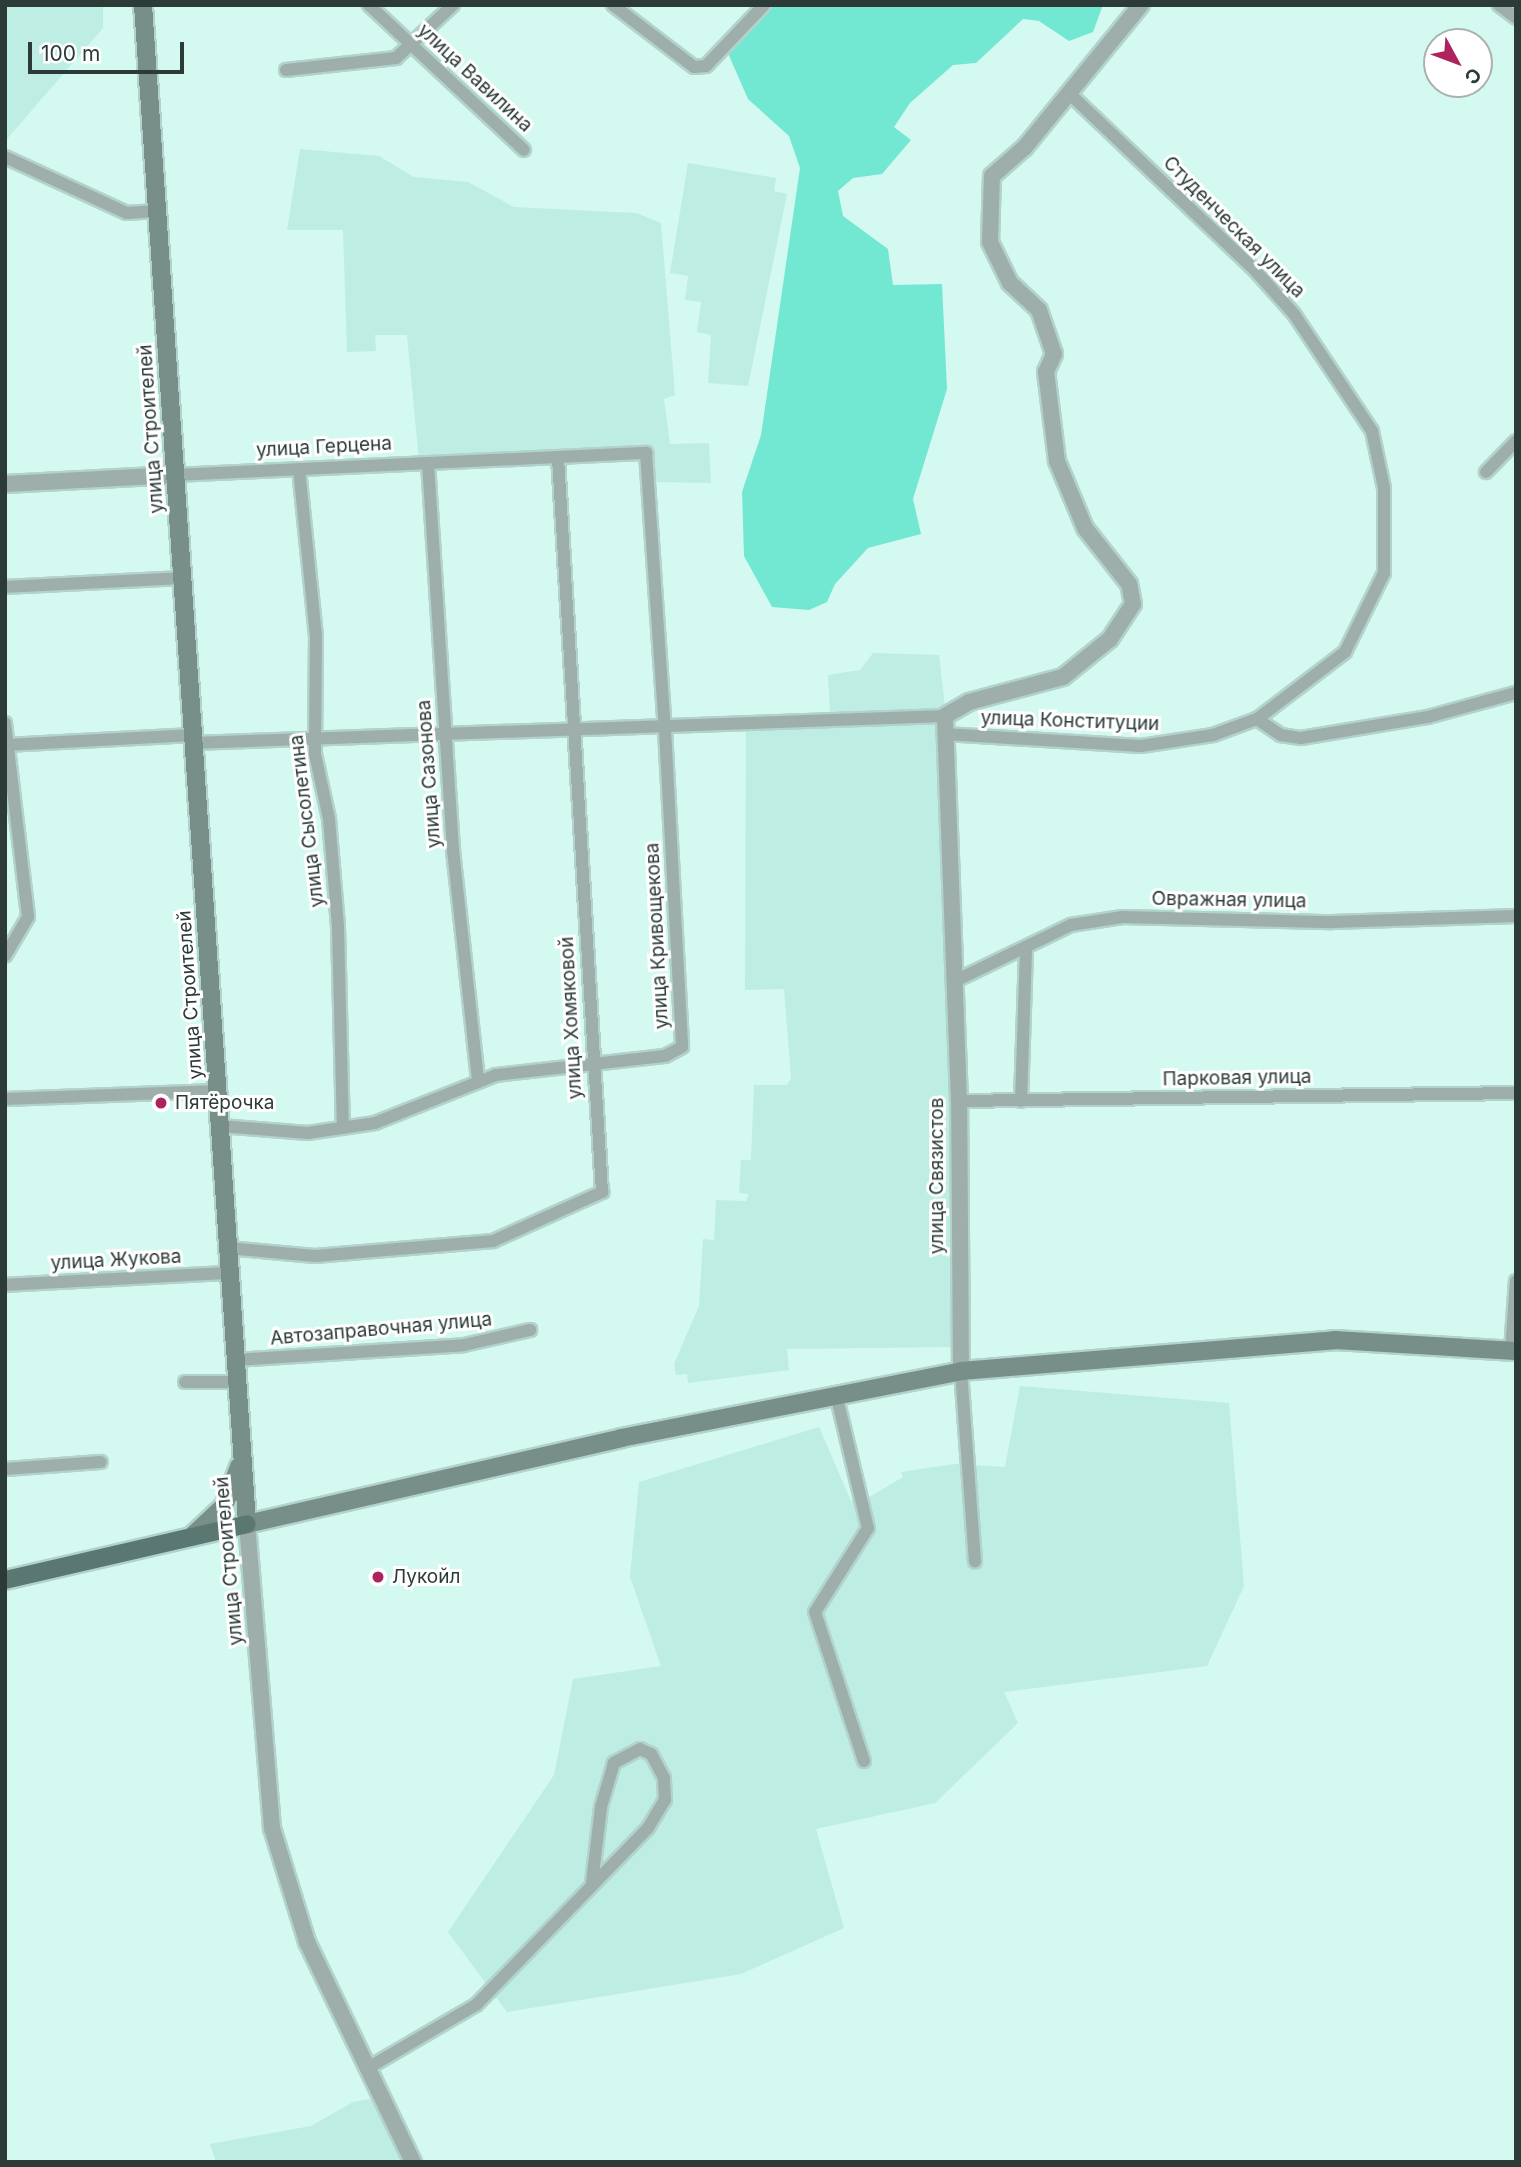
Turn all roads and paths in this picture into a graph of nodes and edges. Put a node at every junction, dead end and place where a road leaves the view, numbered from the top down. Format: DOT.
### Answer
graph roads {
  1 [pos="143,5"];
  2 [pos="369,5"];
  3 [pos="613,5"];
  4 [pos="764,5"];
  5 [pos="1141,5"];
  6 [pos="1499,5"];
  7 [pos="447,8"];
  8 [pos="1516,18"];
  9 [pos="413,46"];
  10 [pos="286,70"];
  11 [pos="1070,94"];
  12 [pos="524,150"];
  13 [pos="5,157"];
  14 [pos="156,211"];
  15 [pos="1516,441"];
  16 [pos="558,457"];
  17 [pos="428,463"];
  18 [pos="299,469"];
  19 [pos="1486,472"];
  20 [pos="175,475"];
  21 [pos="5,484"];
  22 [pos="182,578"];
  23 [pos="5,587"];
  24 [pos="1516,693"];
  25 [pos="945,716"];
  26 [pos="1257,719"];
  27 [pos="5,723"];
  28 [pos="576,728"];
  29 [pos="666,730"];
  30 [pos="446,731"];
  31 [pos="945,734"];
  32 [pos="315,738"];
  33 [pos="193,739"];
  34 [pos="9,745"];
  35 [pos="1516,916"];
  36 [pos="1026,947"];
  37 [pos="5,957"];
  38 [pos="955,981"];
  39 [pos="592,1062"];
  40 [pos="478,1082"];
  41 [pos="217,1091"];
  42 [pos="1516,1094"];
  43 [pos="5,1099"];
  44 [pos="959,1101"];
  45 [pos="1021,1101"];
  46 [pos="219,1126"];
  47 [pos="344,1128"];
  48 [pos="228,1248"];
  49 [pos="229,1273"];
  50 [pos="1516,1281"];
  51 [pos="5,1286"];
  52 [pos="530,1330"];
  53 [pos="1513,1350"];
  54 [pos="235,1360"];
  55 [pos="961,1371"];
  56 [pos="185,1382"];
  57 [pos="237,1382"];
  58 [pos="836,1394"];
  59 [pos="242,1450"];
  60 [pos="101,1462"];
  61 [pos="5,1469"];
  62 [pos="247,1524"];
  63 [pos="188,1539"];
  64 [pos="975,1561"];
  65 [pos="5,1580"];
  66 [pos="863,1761"];
  67 [pos="592,1882"];
  68 [pos="368,2067"];
  69 [pos="413,2162"];
  1 -- 14 [label="main road, улица Строителей"];
  2 -- 9 [label="street, улица Вавилина"];
  3 -- 4 [label="street"];
  5 -- 11 [label="street"];
  6 -- 8 [label="street"];
  7 -- 9 [label="street"];
  9 -- 10 [label="street"];
  9 -- 12 [label="street, улица Вавилина"];
  11 -- 25 [label="street"];
  11 -- 26 [label="street, Студенческая улица"];
  13 -- 14 [label="street"];
  14 -- 20 [label="main road, улица Строителей"];
  15 -- 19 [label="street"];
  16 -- 17 [label="street, улица Герцена"];
  16 -- 28 [label="street, улица Хомяковой"];
  16 -- 29 [label="street, улица Герцена"];
  17 -- 18 [label="street, улица Герцена"];
  17 -- 30 [label="street, улица Сазонова"];
  18 -- 20 [label="street, улица Герцена"];
  18 -- 32 [label="street, улица Сысолетина"];
  20 -- 21 [label="street, улица Герцена"];
  20 -- 22 [label="main road, улица Строителей"];
  22 -- 23 [label="street"];
  22 -- 33 [label="main road, улица Строителей"];
  24 -- 26 [label="street"];
  25 -- 29 [label="street"];
  25 -- 31 [label="street, улица Связистов"];
  26 -- 31 [label="street, улица Конституции"];
  27 -- 34 [label="street"];
  28 -- 29 [label="street"];
  28 -- 30 [label="street"];
  28 -- 39 [label="street, улица Хомяковой"];
  29 -- 39 [label="street, улица Кривощекова"];
  30 -- 32 [label="street"];
  30 -- 40 [label="street, улица Сазонова"];
  31 -- 38 [label="street, улица Связистов"];
  32 -- 33 [label="street"];
  32 -- 47 [label="street, улица Сысолетина"];
  33 -- 34 [label="street"];
  33 -- 41 [label="main road, улица Строителей"];
  34 -- 37 [label="street"];
  35 -- 36 [label="street, Овражная улица"];
  36 -- 38 [label="street, Овражная улица"];
  36 -- 45 [label="street"];
  38 -- 44 [label="street, улица Связистов"];
  39 -- 40 [label="street"];
  39 -- 48 [label="street, улица Хомяковой"];
  40 -- 47 [label="street"];
  41 -- 43 [label="street"];
  41 -- 46 [label="main road, улица Строителей"];
  42 -- 45 [label="street, Парковая улица"];
  44 -- 45 [label="street, Парковая улица"];
  44 -- 55 [label="street, улица Связистов"];
  46 -- 47 [label="street"];
  46 -- 48 [label="main road, улица Строителей"];
  48 -- 49 [label="main road, улица Строителей"];
  49 -- 51 [label="street, улица Жукова"];
  49 -- 54 [label="main road, улица Строителей"];
  50 -- 53 [label="street"];
  52 -- 54 [label="street, Автозаправочная улица"];
  53 -- 55 [label="main road"];
  54 -- 57 [label="main road, улица Строителей"];
  55 -- 58 [label="main road"];
  55 -- 64 [label="street"];
  56 -- 57 [label="street"];
  57 -- 59 [label="main road, улица Строителей"];
  58 -- 62 [label="main road"];
  58 -- 66 [label="street"];
  59 -- 62 [label="main road, улица Строителей"];
  59 -- 63 [label="main road"];
  60 -- 61 [label="street"];
  62 -- 63 [label="main road"];
  62 -- 68 [label="street, улица Строителей"];
  63 -- 65 [label="main road"];
  67 -- 67 [label="street"];
  67 -- 68 [label="street"];
  68 -- 69 [label="street, улица Строителей"];
}
